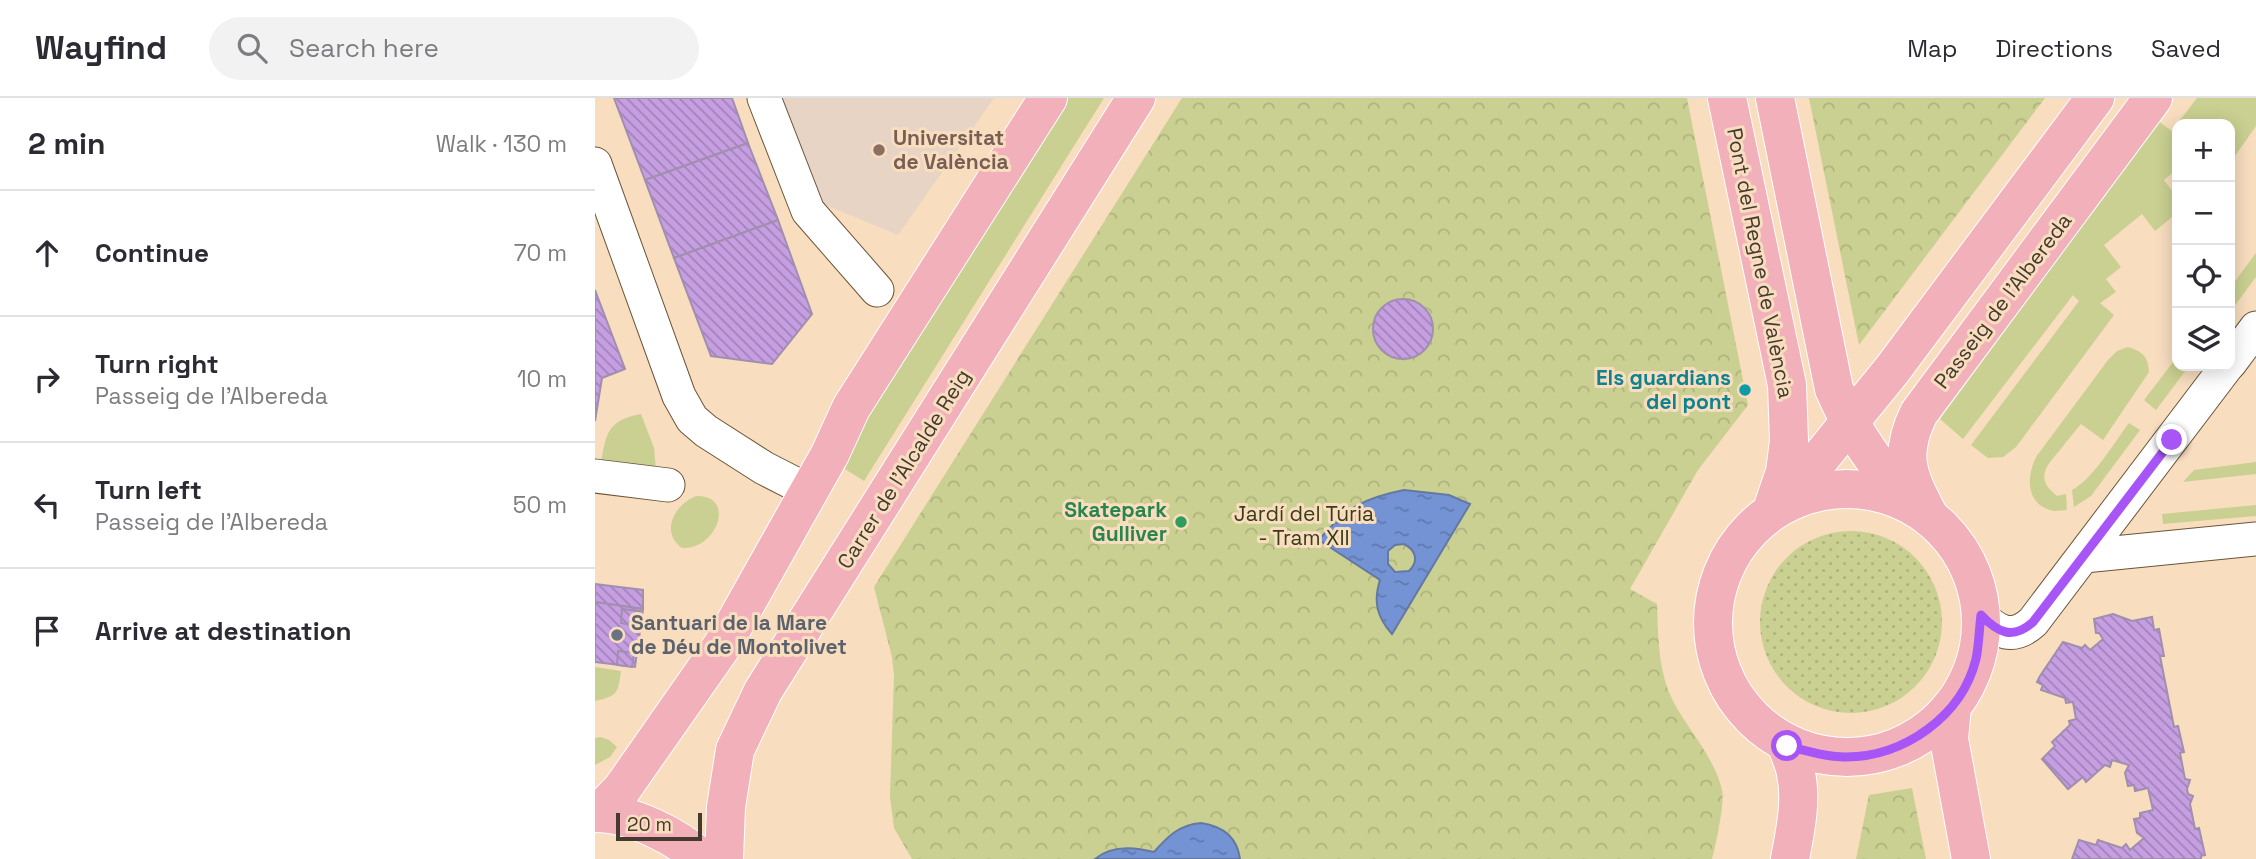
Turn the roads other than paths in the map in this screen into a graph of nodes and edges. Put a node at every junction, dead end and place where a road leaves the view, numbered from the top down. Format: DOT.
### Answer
graph roads {
  1 [pos="764,98"];
  2 [pos="1048,98"];
  3 [pos="1136,98"];
  4 [pos="1727,98"];
  5 [pos="1775,98"];
  6 [pos="2095,98"];
  7 [pos="2153,98"];
  8 [pos="598,181"];
  9 [pos="877,290"];
  10 [pos="2256,328"];
  11 [pos="2235,356"];
  12 [pos="2224,371"];
  13 [pos="1848,421"];
  14 [pos="595,476"];
  15 [pos="668,485"];
  16 [pos="809,491"];
  17 [pos="1777,508"];
  18 [pos="1921,512"];
  19 [pos="2256,539"];
  20 [pos="2084,556"];
  21 [pos="1981,615"];
  22 [pos="1952,706"];
  23 [pos="1787,746"];
  24 [pos="597,813"];
  25 [pos="702,859"];
  26 [pos="724,859"];
  27 [pos="1790,859"];
  28 [pos="1971,859"];
  1 -- 9 [label="street"];
  2 -- 16 [label="main road"];
  3 -- 26 [label="main road, Carrer de l'Alcalde Reig"];
  4 -- 17 [label="main road, Pont del Regne de València"];
  5 -- 13 [label="main road"];
  6 -- 13 [label="main road"];
  7 -- 18 [label="main road, Passeig de l'Albereda"];
  8 -- 16 [label="street"];
  10 -- 11 [label="street"];
  12 -- 20 [label="street"];
  13 -- 17 [label="main road"];
  13 -- 18 [label="main road"];
  14 -- 15 [label="street"];
  16 -- 24 [label="main road"];
  17 -- 18 [label="main road"];
  17 -- 23 [label="main road"];
  18 -- 21 [label="main road"];
  19 -- 20 [label="street"];
  20 -- 21 [label="street"];
  21 -- 22 [label="main road"];
  22 -- 23 [label="main road"];
  22 -- 28 [label="main road"];
  23 -- 27 [label="main road"];
  24 -- 25 [label="main road"];
}
